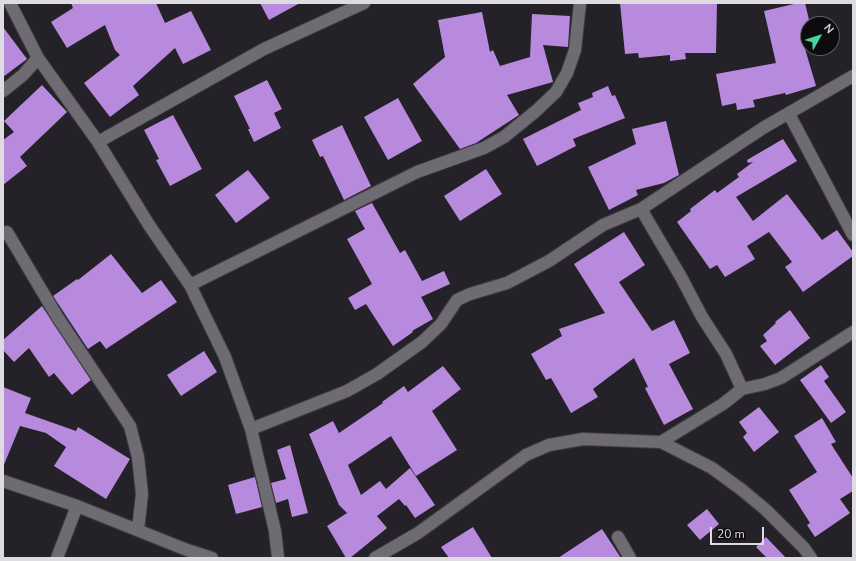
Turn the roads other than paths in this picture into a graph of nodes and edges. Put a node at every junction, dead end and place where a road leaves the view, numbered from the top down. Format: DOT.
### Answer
graph roads {
  1 [pos="10,3"];
  2 [pos="364,3"];
  3 [pos="580,3"];
  4 [pos="38,58"];
  5 [pos="853,76"];
  6 [pos="3,91"];
  7 [pos="789,114"];
  8 [pos="98,142"];
  9 [pos="641,208"];
  10 [pos="7,232"];
  11 [pos="853,235"];
  12 [pos="190,285"];
  13 [pos="853,332"];
  14 [pos="742,388"];
  15 [pos="251,429"];
  16 [pos="661,442"];
  17 [pos="3,481"];
  18 [pos="77,506"];
  19 [pos="138,530"];
  20 [pos="618,537"];
  21 [pos="186,554"];
  22 [pos="57,558"];
  23 [pos="212,558"];
  24 [pos="278,558"];
  25 [pos="375,558"];
  26 [pos="630,558"];
  27 [pos="811,558"];
  1 -- 4 [label="street"];
  2 -- 8 [label="street"];
  3 -- 12 [label="street"];
  4 -- 6 [label="street"];
  4 -- 8 [label="street"];
  5 -- 7 [label="street"];
  7 -- 9 [label="street"];
  7 -- 11 [label="street"];
  8 -- 12 [label="street"];
  9 -- 14 [label="street"];
  9 -- 15 [label="street"];
  10 -- 19 [label="street"];
  12 -- 15 [label="street"];
  13 -- 14 [label="street"];
  14 -- 16 [label="street"];
  15 -- 24 [label="street"];
  16 -- 25 [label="street"];
  16 -- 27 [label="street"];
  17 -- 18 [label="street"];
  18 -- 19 [label="street"];
  18 -- 22 [label="street"];
  19 -- 21 [label="street"];
  20 -- 26 [label="street"];
  21 -- 23 [label="street"];
}
